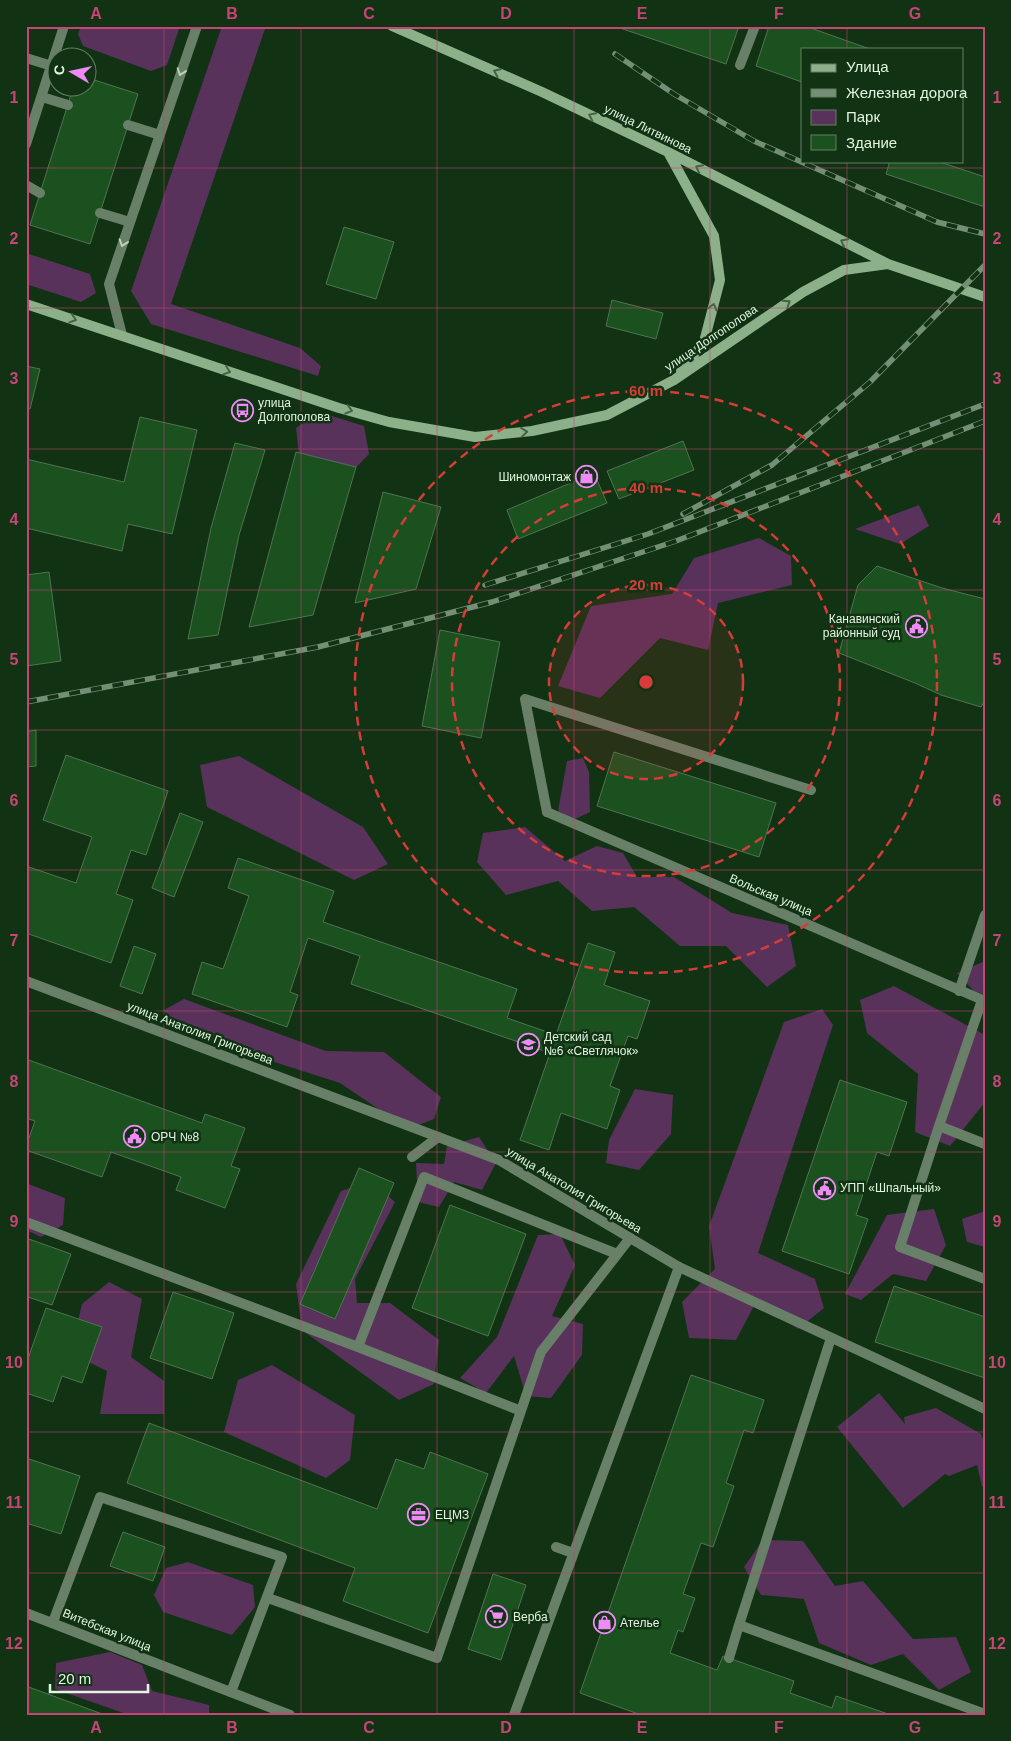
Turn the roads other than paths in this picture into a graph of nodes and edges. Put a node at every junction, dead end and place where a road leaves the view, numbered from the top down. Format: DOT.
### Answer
graph roads {
  1 [pos="64,26"];
  2 [pos="197,26"];
  3 [pos="392,26"];
  4 [pos="755,26"];
  5 [pos="57,48"];
  6 [pos="26,58"];
  7 [pos="48,65"];
  8 [pos="740,65"];
  9 [pos="48,78"];
  10 [pos="42,97"];
  11 [pos="68,105"];
  12 [pos="128,125"];
  13 [pos="160,135"];
  14 [pos="26,144"];
  15 [pos="668,152"];
  16 [pos="26,185"];
  17 [pos="40,193"];
  18 [pos="100,212"];
  19 [pos="130,222"];
  20 [pos="888,264"];
  21 [pos="985,297"];
  22 [pos="26,304"];
  23 [pos="122,335"];
  24 [pos="674,380"];
  25 [pos="811,790"];
  26 [pos="985,915"];
  27 [pos="26,981"];
  28 [pos="959,991"];
  29 [pos="983,1000"];
  30 [pos="939,1126"];
  31 [pos="438,1137"];
  32 [pos="985,1144"];
  33 [pos="412,1157"];
  34 [pos="26,1222"];
  35 [pos="630,1238"];
  36 [pos="617,1254"];
  37 [pos="678,1267"];
  38 [pos="985,1279"];
  39 [pos="831,1338"];
  40 [pos="358,1347"];
  41 [pos="985,1409"];
  42 [pos="521,1411"];
  43 [pos="556,1547"];
  44 [pos="573,1553"];
  45 [pos="268,1598"];
  46 [pos="26,1613"];
  47 [pos="53,1622"];
  48 [pos="739,1625"];
  49 [pos="729,1658"];
  50 [pos="231,1692"];
  51 [pos="275,1712"];
  52 [pos="985,1714"];
  53 [pos="290,1715"];
  54 [pos="514,1715"];
  1 -- 5 [label="street"];
  2 -- 13 [label="street, one-way"];
  15 -- 3 [label="street, улица Литвинова, one-way"];
  4 -- 8 [label="street"];
  6 -- 7 [label="street"];
  9 -- 10 [label="street"];
  10 -- 11 [label="street"];
  10 -- 14 [label="street"];
  12 -- 13 [label="street"];
  13 -- 19 [label="street"];
  20 -- 15 [label="street, улица Литвинова, one-way"];
  24 -- 15 [label="street, one-way"];
  16 -- 17 [label="street"];
  18 -- 19 [label="street"];
  19 -- 23 [label="street, one-way"];
  20 -- 21 [label="street, улица Литвинова"];
  24 -- 20 [label="street, улица Долгополова, one-way"];
  22 -- 23 [label="street, улица Долгополова, one-way"];
  23 -- 24 [label="street, улица Долгополова, one-way"];
  25 -- 28 [label="street, Вольская улица"];
  26 -- 28 [label="street"];
  27 -- 31 [label="street, улица Анатолия Григорьева"];
  28 -- 29 [label="street, Вольская улица"];
  29 -- 30 [label="street"];
  30 -- 32 [label="street"];
  30 -- 38 [label="street"];
  31 -- 33 [label="street"];
  31 -- 35 [label="street, улица Анатолия Григорьева"];
  34 -- 40 [label="street"];
  35 -- 36 [label="street"];
  35 -- 37 [label="street, улица Анатолия Григорьева"];
  36 -- 40 [label="street"];
  36 -- 42 [label="street"];
  37 -- 39 [label="street, улица Анатолия Григорьева"];
  37 -- 44 [label="street"];
  39 -- 41 [label="street, улица Анатолия Григорьева"];
  39 -- 48 [label="street"];
  40 -- 42 [label="street"];
  42 -- 45 [label="street"];
  43 -- 44 [label="street"];
  44 -- 54 [label="street"];
  45 -- 47 [label="street"];
  45 -- 50 [label="street"];
  46 -- 47 [label="street, Витебская улица"];
  47 -- 50 [label="street, Витебская улица"];
  48 -- 49 [label="street"];
  48 -- 52 [label="street"];
  50 -- 51 [label="street, Витебская улица"];
  51 -- 53 [label="street, Витебская улица"];
}
